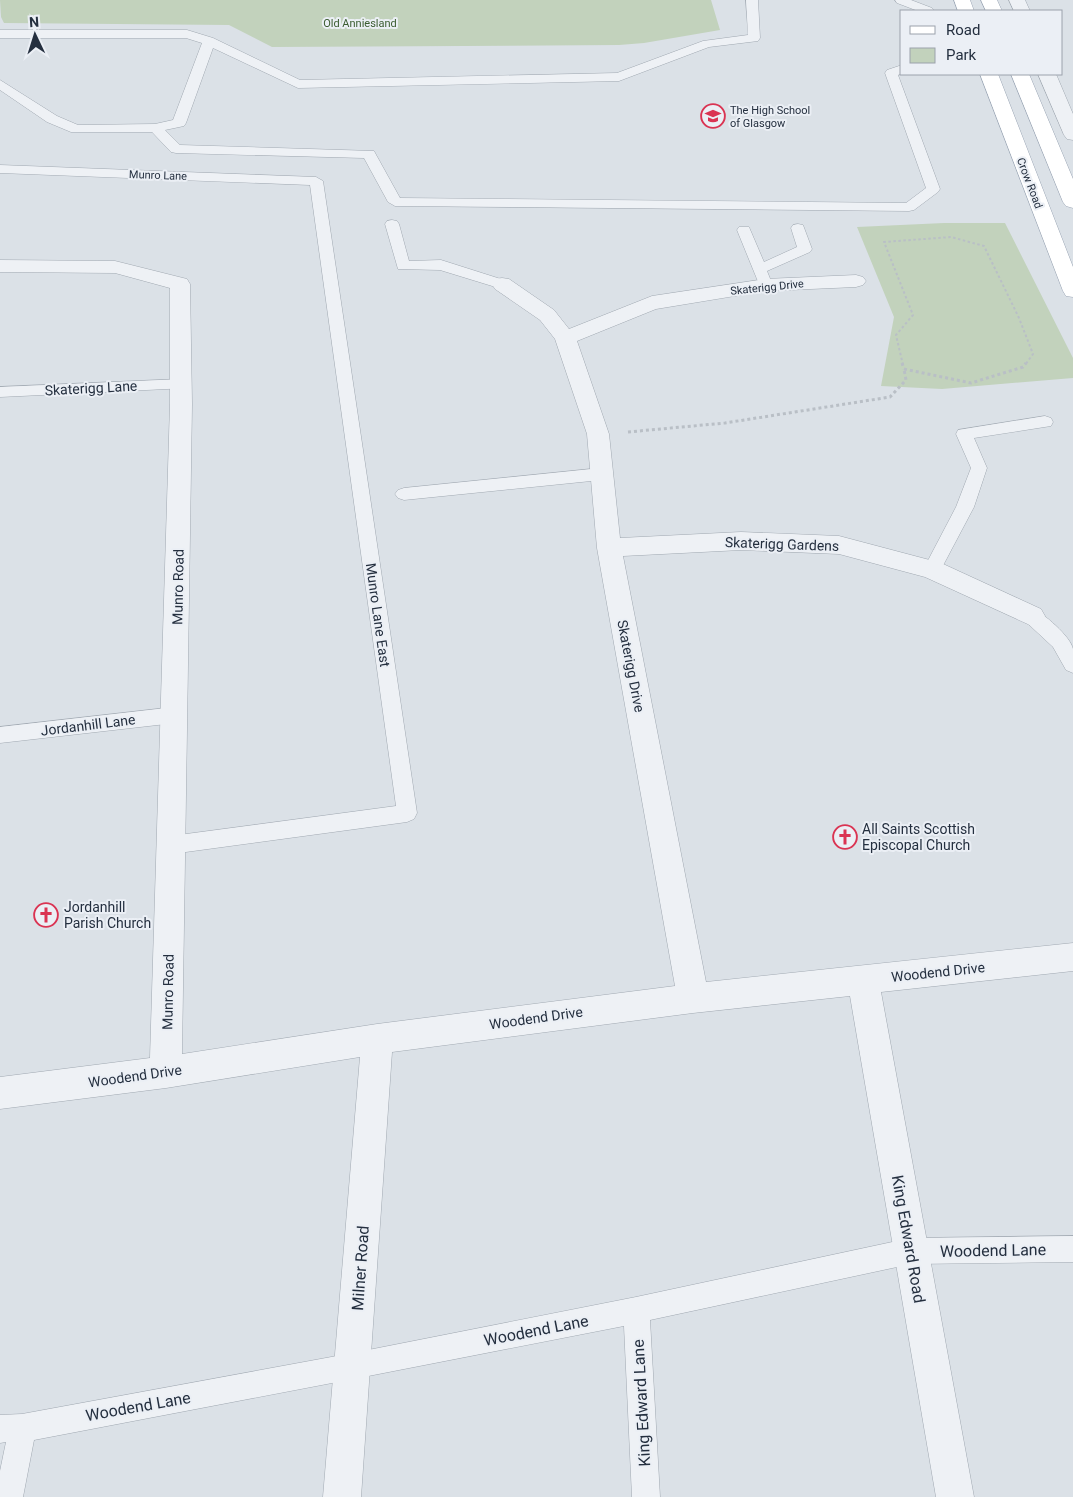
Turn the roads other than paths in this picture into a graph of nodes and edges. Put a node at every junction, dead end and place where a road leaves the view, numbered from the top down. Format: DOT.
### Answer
graph roads {
  1 [pos="752,0"];
  2 [pos="902,0"];
  3 [pos="926,10"];
  4 [pos="0,34"];
  5 [pos="209,41"];
  6 [pos="900,69"];
  7 [pos="990,75"];
  8 [pos="1020,75"];
  9 [pos="1048,75"];
  10 [pos="0,84"];
  11 [pos="1066,103"];
  12 [pos="155,128"];
  13 [pos="1073,135"];
  14 [pos="0,168"];
  15 [pos="316,181"];
  16 [pos="1073,202"];
  17 [pos="392,224"];
  18 [pos="798,228"];
  19 [pos="744,230"];
  20 [pos="0,266"];
  21 [pos="762,277"];
  22 [pos="856,281"];
  23 [pos="502,284"];
  24 [pos="1073,291"];
  25 [pos="565,338"];
  26 [pos="182,384"];
  27 [pos="0,392"];
  28 [pos="1045,422"];
  29 [pos="601,474"];
  30 [pos="404,494"];
  31 [pos="609,548"];
  32 [pos="932,570"];
  33 [pos="1032,616"];
  34 [pos="1073,665"];
  35 [pos="175,715"];
  36 [pos="0,735"];
  37 [pos="171,845"];
  38 [pos="1073,957"];
  39 [pos="863,981"];
  40 [pos="693,998"];
  41 [pos="377,1040"];
  42 [pos="166,1072"];
  43 [pos="0,1093"];
  44 [pos="1073,1249"];
  45 [pos="911,1252"];
  46 [pos="636,1310"];
  47 [pos="353,1366"];
  48 [pos="11,1428"];
  49 [pos="9,1497"];
  50 [pos="342,1497"];
  51 [pos="646,1497"];
  52 [pos="955,1497"];
  1 -- 5 [label="lane"];
  2 -- 3 [label="lane"];
  4 -- 5 [label="lane"];
  5 -- 12 [label="lane"];
  6 -- 12 [label="lane"];
  7 -- 24 [label="main road, Crow Road"];
  8 -- 16 [label="main road"];
  9 -- 11 [label="street"];
  10 -- 12 [label="lane"];
  11 -- 13 [label="street"];
  14 -- 15 [label="lane, Munro Lane"];
  15 -- 37 [label="lane, Munro Lane East"];
  17 -- 23 [label="lane"];
  18 -- 21 [label="lane"];
  19 -- 21 [label="lane"];
  20 -- 26 [label="street, Munro Road"];
  21 -- 22 [label="street, Skaterigg Drive"];
  21 -- 25 [label="street, Skaterigg Drive"];
  23 -- 25 [label="street, Skaterigg Drive"];
  25 -- 29 [label="street, Skaterigg Drive"];
  26 -- 27 [label="lane, Skaterigg Lane"];
  26 -- 35 [label="street, Munro Road"];
  28 -- 32 [label="lane"];
  29 -- 30 [label="lane"];
  29 -- 31 [label="street, Skaterigg Drive"];
  31 -- 32 [label="street, Skaterigg Gardens"];
  31 -- 40 [label="street, Skaterigg Drive"];
  32 -- 33 [label="street, Skaterigg Gardens"];
  33 -- 34 [label="lane"];
  35 -- 36 [label="lane, Jordanhill Lane"];
  35 -- 37 [label="street, Munro Road"];
  37 -- 42 [label="street, Munro Road"];
  38 -- 39 [label="street, Woodend Drive"];
  39 -- 40 [label="street, Woodend Drive"];
  39 -- 45 [label="street, King Edward Road"];
  40 -- 41 [label="street, Woodend Drive"];
  41 -- 42 [label="street, Woodend Drive"];
  41 -- 47 [label="street, Milner Road"];
  42 -- 43 [label="street, Woodend Drive"];
  44 -- 45 [label="lane, Woodend Lane"];
  45 -- 46 [label="lane, Woodend Lane"];
  45 -- 52 [label="street, King Edward Road"];
  46 -- 47 [label="lane, Woodend Lane"];
  46 -- 51 [label="lane, King Edward Lane"];
  47 -- 48 [label="lane, Woodend Lane"];
  47 -- 50 [label="street, Milner Road"];
  48 -- 49 [label="lane"];
}
